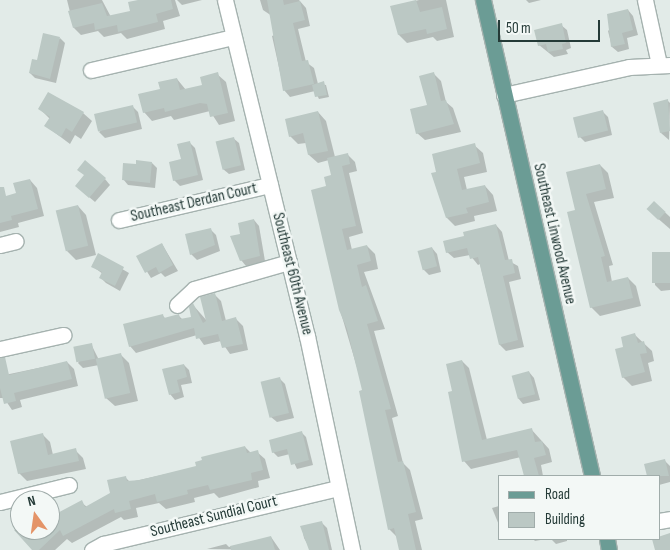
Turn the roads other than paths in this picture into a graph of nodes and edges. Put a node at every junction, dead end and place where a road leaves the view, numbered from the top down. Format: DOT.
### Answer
graph roads {
  1 [pos="224,0"];
  2 [pos="482,0"];
  3 [pos="645,0"];
  4 [pos="233,37"];
  5 [pos="665,64"];
  6 [pos="91,70"];
  7 [pos="504,95"];
  8 [pos="270,185"];
  9 [pos="119,220"];
  10 [pos="16,241"];
  11 [pos="0,245"];
  12 [pos="289,262"];
  13 [pos="177,305"];
  14 [pos="63,335"];
  15 [pos="0,349"];
  16 [pos="592,475"];
  17 [pos="70,485"];
  18 [pos="338,488"];
  19 [pos="0,502"];
  20 [pos="92,550"];
  21 [pos="352,550"];
  1 -- 4 [label="street, Southeast 60th Avenue"];
  2 -- 7 [label="main road, Southeast Linwood Avenue"];
  3 -- 5 [label="street"];
  4 -- 6 [label="street"];
  4 -- 8 [label="street, Southeast 60th Avenue"];
  5 -- 7 [label="street"];
  7 -- 16 [label="main road, Southeast Linwood Avenue"];
  8 -- 9 [label="street, Southeast Derdan Court"];
  8 -- 12 [label="street, Southeast 60th Avenue"];
  10 -- 11 [label="street"];
  12 -- 13 [label="street"];
  12 -- 18 [label="street, Southeast 60th Avenue"];
  14 -- 15 [label="street"];
  17 -- 19 [label="street"];
  18 -- 20 [label="street, Southeast Sundial Court"];
  18 -- 21 [label="street, Southeast 60th Avenue"];
}
